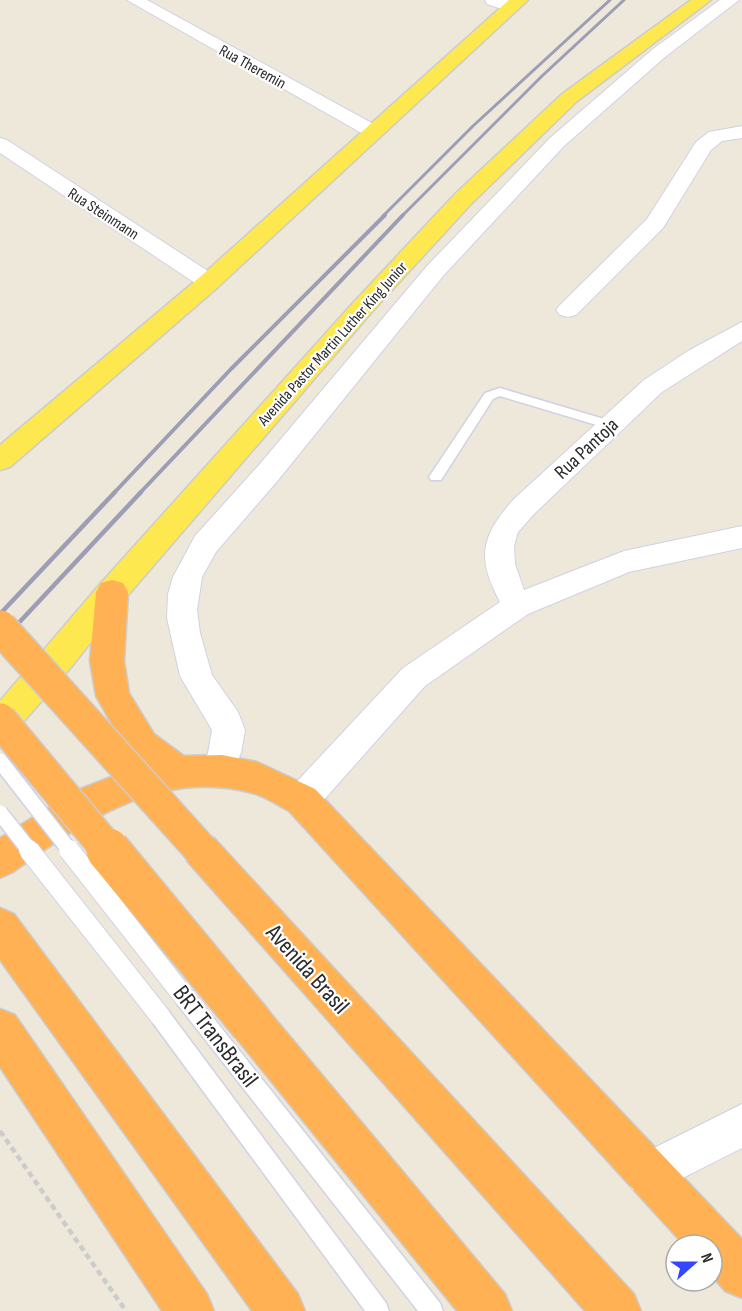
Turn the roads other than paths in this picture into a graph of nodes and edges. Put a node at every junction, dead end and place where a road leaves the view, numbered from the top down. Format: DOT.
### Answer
graph roads {
  1 [pos="135,0"];
  2 [pos="702,0"];
  3 [pos="731,0"];
  4 [pos="508,2"];
  5 [pos="372,131"];
  6 [pos="738,131"];
  7 [pos="0,144"];
  8 [pos="209,282"];
  9 [pos="568,310"];
  10 [pos="742,330"];
  11 [pos="610,425"];
  12 [pos="0,460"];
  13 [pos="436,477"];
  14 [pos="742,537"];
  15 [pos="112,592"];
  16 [pos="517,606"];
  17 [pos="0,627"];
  18 [pos="0,722"];
  19 [pos="0,761"];
  20 [pos="177,771"];
  21 [pos="217,771"];
  22 [pos="302,801"];
  23 [pos="0,813"];
  24 [pos="0,860"];
  25 [pos="0,927"];
  26 [pos="0,1030"];
  27 [pos="742,1125"];
  28 [pos="647,1174"];
  29 [pos="742,1274"];
  30 [pos="190,1311"];
  31 [pos="281,1311"];
  32 [pos="378,1311"];
  33 [pos="432,1311"];
  34 [pos="488,1311"];
  35 [pos="616,1311"];
  1 -- 5 [label="street, Rua Theremin"];
  2 -- 15 [label="main road, Avenida Pastor Martin Luther King Junior"];
  3 -- 21 [label="street"];
  4 -- 5 [label="main road"];
  5 -- 8 [label="main road"];
  6 -- 9 [label="street"];
  7 -- 8 [label="street, Rua Steinmann"];
  8 -- 12 [label="main road"];
  10 -- 11 [label="street, Rua Pantoja"];
  11 -- 13 [label="lane"];
  11 -- 16 [label="street, Rua Pantoja"];
  14 -- 16 [label="street"];
  15 -- 18 [label="main road, Avenida Pastor Martin Luther King Junior"];
  15 -- 20 [label="highway"];
  16 -- 22 [label="street"];
  17 -- 35 [label="highway, Avenida Brasil, bridge"];
  18 -- 34 [label="highway, bridge"];
  19 -- 33 [label="lane, BRT TransBrasil, bridge"];
  20 -- 21 [label="highway"];
  20 -- 24 [label="highway"];
  21 -- 22 [label="highway"];
  22 -- 28 [label="highway"];
  23 -- 32 [label="lane, BRT TransBrasil, bridge"];
  25 -- 31 [label="highway"];
  26 -- 30 [label="highway"];
  27 -- 28 [label="street"];
  28 -- 29 [label="highway"];
}
